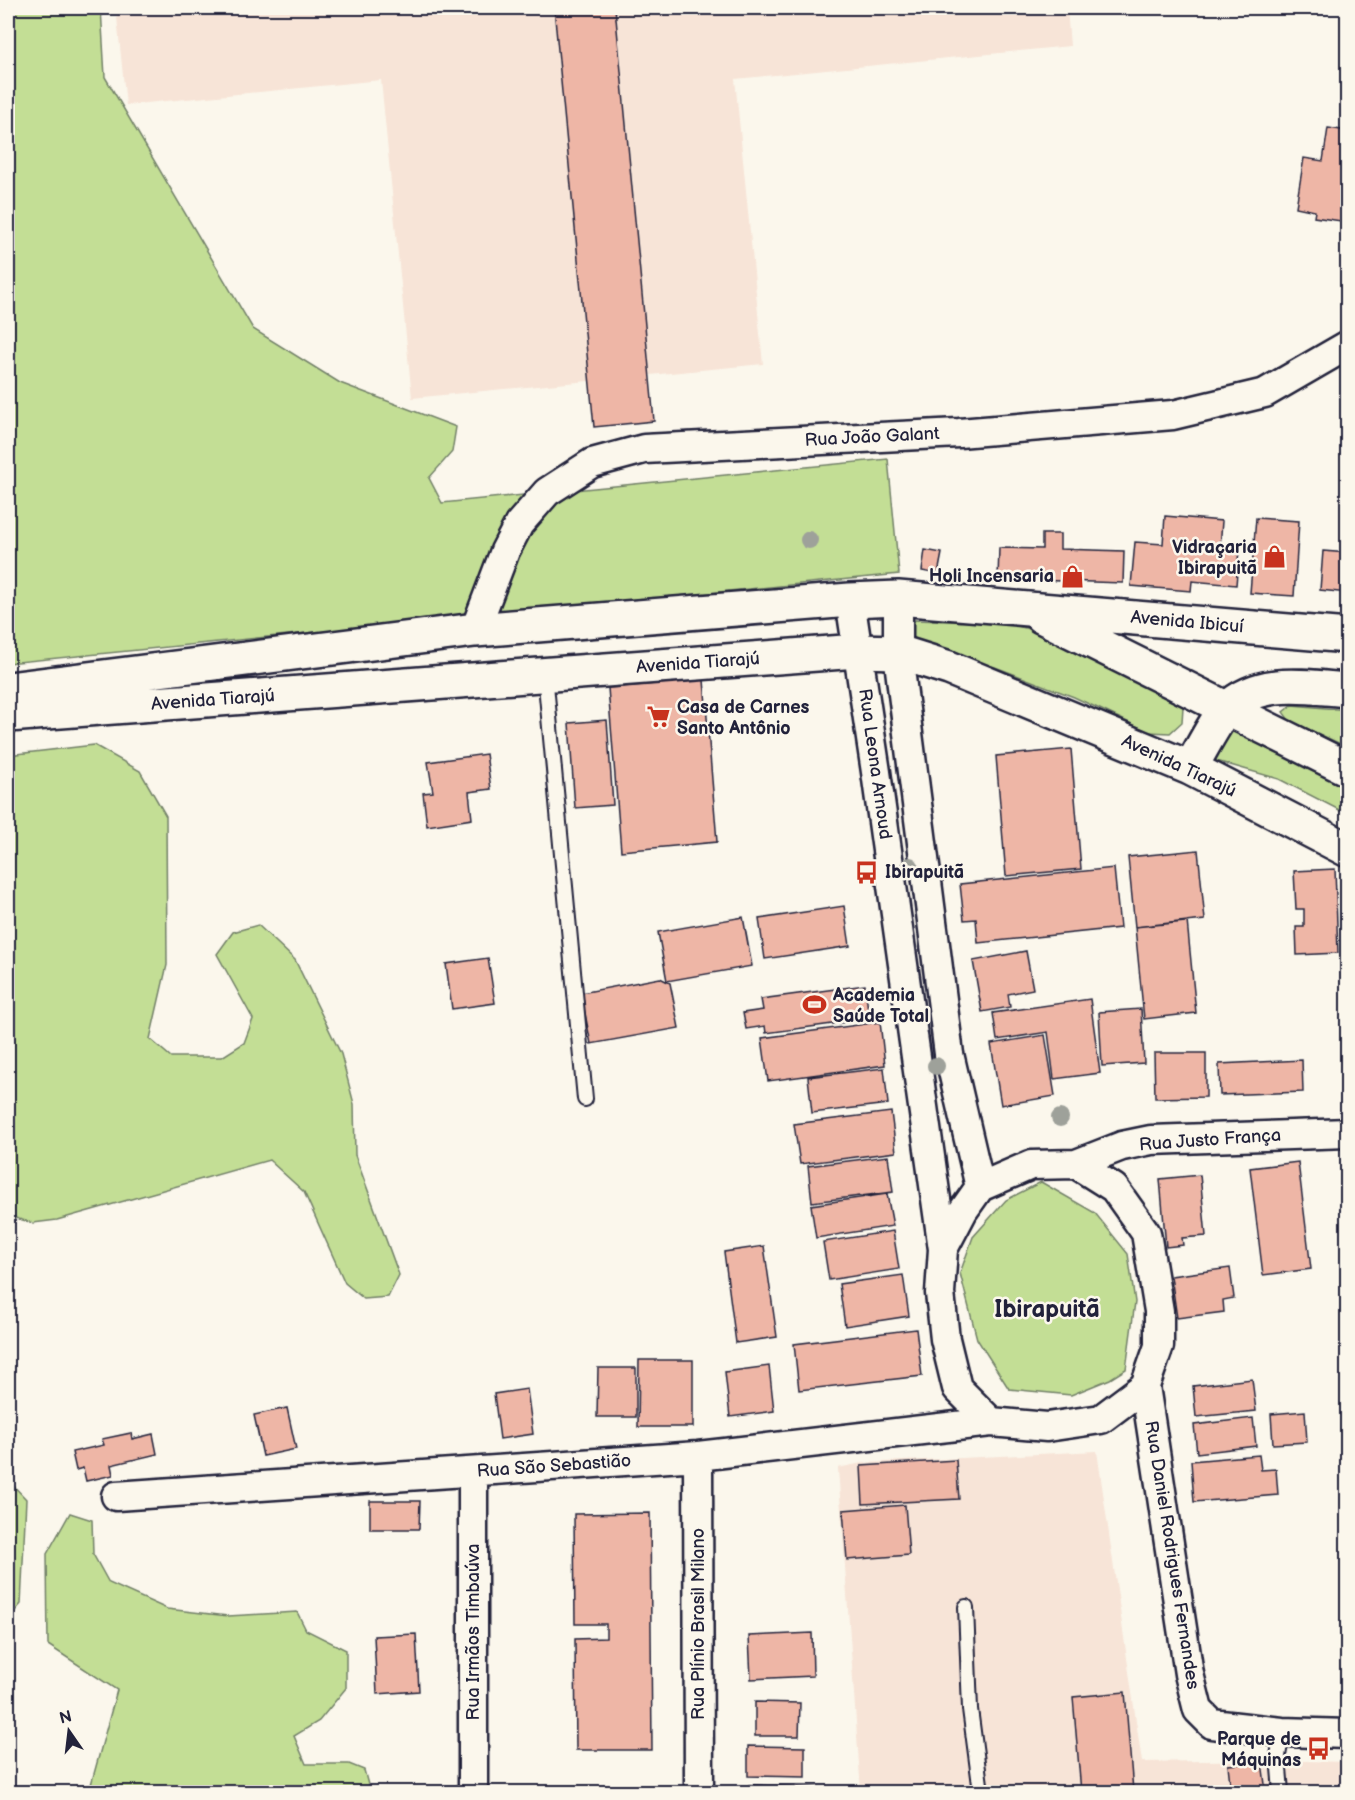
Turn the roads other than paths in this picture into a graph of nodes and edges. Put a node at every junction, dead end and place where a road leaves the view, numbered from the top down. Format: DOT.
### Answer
graph roads {
  1 [pos="1347,345"];
  2 [pos="898,598"];
  3 [pos="850,600"];
  4 [pos="1026,608"];
  5 [pos="475,630"];
  6 [pos="1347,636"];
  7 [pos="857,651"];
  8 [pos="898,652"];
  9 [pos="545,674"];
  10 [pos="8,689"];
  11 [pos="1347,690"];
  12 [pos="1226,710"];
  13 [pos="8,715"];
  14 [pos="1190,768"];
  15 [pos="1347,769"];
  16 [pos="1347,850"];
  17 [pos="585,1099"];
  18 [pos="1347,1133"];
  19 [pos="1076,1164"];
  20 [pos="980,1187"];
  21 [pos="943,1249"];
  22 [pos="1145,1386"];
  23 [pos="991,1422"];
  24 [pos="698,1456"];
  25 [pos="473,1472"];
  26 [pos="116,1496"];
  27 [pos="966,1607"];
  28 [pos="1282,1732"];
  29 [pos="1347,1734"];
  30 [pos="473,1792"];
  31 [pos="699,1792"];
  32 [pos="981,1792"];
  33 [pos="1281,1792"];
  1 -- 5 [label="street, Rua João Galant"];
  2 -- 3 [label="main road, Avenida Tiarajú"];
  2 -- 4 [label="main road, Avenida Tiarajú"];
  2 -- 8 [label="street, Rua Leona Arnoud"];
  3 -- 5 [label="main road, Avenida Tiarajú"];
  3 -- 7 [label="street, Rua Leona Arnoud"];
  4 -- 6 [label="main road, Avenida Ibicuí"];
  4 -- 12 [label="main road, Avenida Tiarajú"];
  5 -- 10 [label="main road, Avenida Tiarajú"];
  7 -- 8 [label="main road, Avenida Tiarajú"];
  7 -- 9 [label="main road, Avenida Tiarajú"];
  7 -- 21 [label="street, Rua Leona Arnoud"];
  8 -- 14 [label="main road, Avenida Tiarajú"];
  8 -- 20 [label="street, Rua Leona Arnoud"];
  9 -- 13 [label="main road, Avenida Tiarajú"];
  9 -- 17 [label="lane"];
  11 -- 12 [label="main road"];
  12 -- 14 [label="main road"];
  12 -- 15 [label="main road, Avenida Tiarajú"];
  14 -- 16 [label="main road, Avenida Tiarajú"];
  18 -- 19 [label="street, Rua Justo França"];
  19 -- 20 [label="street"];
  19 -- 22 [label="street"];
  20 -- 21 [label="street"];
  21 -- 23 [label="street"];
  22 -- 23 [label="street, Rua São Sebastião"];
  22 -- 28 [label="street, Rua Daniel Rodrigues Fernandes"];
  23 -- 24 [label="street, Rua São Sebastião"];
  24 -- 25 [label="street, Rua São Sebastião"];
  24 -- 31 [label="street, Rua Plínio Brasil Milano"];
  25 -- 26 [label="street, Rua São Sebastião"];
  25 -- 30 [label="street, Rua Irmãos Timbaúva"];
  27 -- 32 [label="lane"];
  28 -- 29 [label="street, Rua Daniel Rodrigues Fernandes"];
  28 -- 33 [label="lane"];
}
